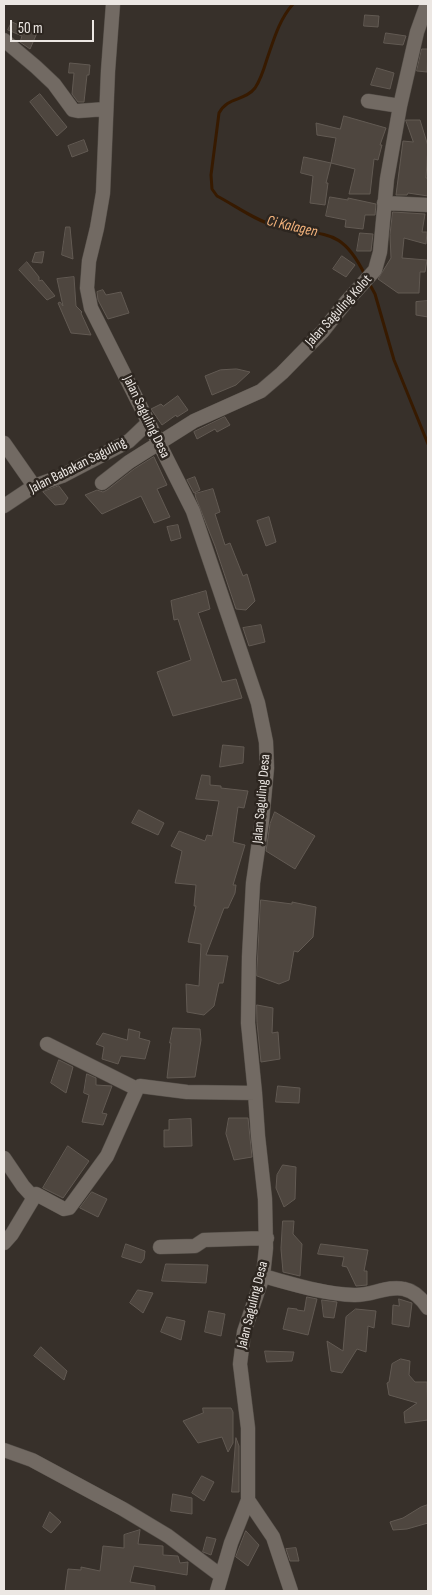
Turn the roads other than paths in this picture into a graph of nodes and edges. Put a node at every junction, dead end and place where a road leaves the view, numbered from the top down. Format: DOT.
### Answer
graph roads {
  1 [pos="113,4"];
  2 [pos="427,4"];
  3 [pos="4,40"];
  4 [pos="368,101"];
  5 [pos="400,106"];
  6 [pos="106,109"];
  7 [pos="384,203"];
  8 [pos="428,205"];
  9 [pos="149,422"];
  10 [pos="4,443"];
  11 [pos="158,443"];
  12 [pos="102,483"];
  13 [pos="34,486"];
  14 [pos="4,506"];
  15 [pos="47,1044"];
  16 [pos="137,1089"];
  17 [pos="256,1093"];
  18 [pos="4,1158"];
  19 [pos="33,1197"];
  20 [pos="267,1238"];
  21 [pos="4,1243"];
  22 [pos="160,1247"];
  23 [pos="263,1276"];
  24 [pos="428,1308"];
  25 [pos="4,1450"];
  26 [pos="248,1500"];
  27 [pos="220,1575"];
  28 [pos="217,1591"];
  29 [pos="291,1591"];
  1 -- 6 [label="street, Jalan Saguling Desa"];
  2 -- 5 [label="street, Jalan Saguling Kolot"];
  3 -- 6 [label="street"];
  4 -- 5 [label="street"];
  5 -- 7 [label="street, Jalan Saguling Kolot"];
  6 -- 9 [label="street, Jalan Saguling Desa"];
  7 -- 8 [label="street"];
  7 -- 11 [label="street, Jalan Saguling Kolot"];
  9 -- 11 [label="street, Jalan Saguling Desa"];
  9 -- 13 [label="street, Jalan Babakan Saguling"];
  10 -- 13 [label="street"];
  11 -- 12 [label="street, Jalan Saguling Kolot"];
  11 -- 17 [label="street, Jalan Saguling Desa"];
  13 -- 14 [label="street, Jalan Babakan Saguling"];
  15 -- 16 [label="street"];
  16 -- 17 [label="street"];
  16 -- 19 [label="street"];
  17 -- 20 [label="street, Jalan Saguling Desa"];
  18 -- 19 [label="street"];
  19 -- 21 [label="street"];
  20 -- 22 [label="street"];
  20 -- 23 [label="street, Jalan Saguling Desa"];
  23 -- 24 [label="street"];
  23 -- 26 [label="street, Jalan Saguling Desa"];
  25 -- 27 [label="street"];
  26 -- 27 [label="street, Jalan Saguling Desa"];
  26 -- 29 [label="street"];
  27 -- 28 [label="street, Jalan Saguling Desa"];
}
